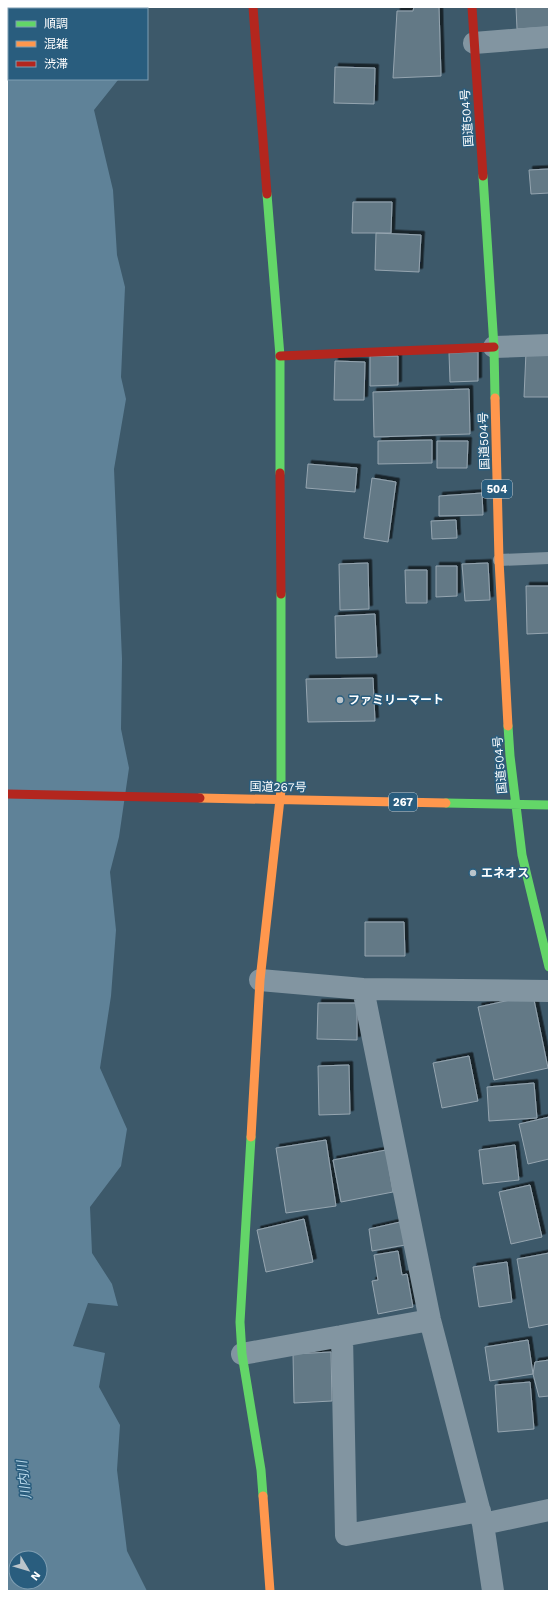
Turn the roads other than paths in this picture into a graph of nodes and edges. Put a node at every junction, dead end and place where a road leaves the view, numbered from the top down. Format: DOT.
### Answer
graph roads {
  1 [pos="252,7"];
  2 [pos="472,7"];
  3 [pos="549,37"];
  4 [pos="474,43"];
  5 [pos="549,345"];
  6 [pos="494,347"];
  7 [pos="280,356"];
  8 [pos="549,558"];
  9 [pos="499,560"];
  10 [pos="7,794"];
  11 [pos="281,799"];
  12 [pos="516,804"];
  13 [pos="549,805"];
  14 [pos="549,967"];
  15 [pos="260,980"];
  16 [pos="363,989"];
  17 [pos="549,991"];
  18 [pos="430,1320"];
  19 [pos="342,1336"];
  20 [pos="242,1354"];
  21 [pos="549,1510"];
  22 [pos="482,1517"];
  23 [pos="270,1591"];
  24 [pos="493,1591"];
  1 -- 7 [label="main road"];
  2 -- 4 [label="main road, 国道504号 / 504"];
  3 -- 4 [label="street"];
  4 -- 6 [label="main road, 国道504号 / 504"];
  5 -- 6 [label="street"];
  6 -- 7 [label="main road"];
  6 -- 9 [label="main road, 国道504号 / 504"];
  7 -- 11 [label="main road"];
  8 -- 9 [label="lane"];
  9 -- 12 [label="main road, 国道504号 / 504"];
  10 -- 11 [label="main road, 国道267号 / 267"];
  11 -- 12 [label="main road, 国道267号 / 267"];
  11 -- 15 [label="main road"];
  12 -- 13 [label="main road, 国道267号 / 267"];
  12 -- 14 [label="main road, 国道504号 / 504"];
  15 -- 16 [label="street"];
  15 -- 20 [label="main road"];
  16 -- 17 [label="street"];
  16 -- 18 [label="street"];
  18 -- 19 [label="street"];
  18 -- 22 [label="street"];
  19 -- 20 [label="street"];
  19 -- 22 [label="street"];
  20 -- 23 [label="main road"];
  21 -- 22 [label="street"];
  22 -- 24 [label="street"];
}
